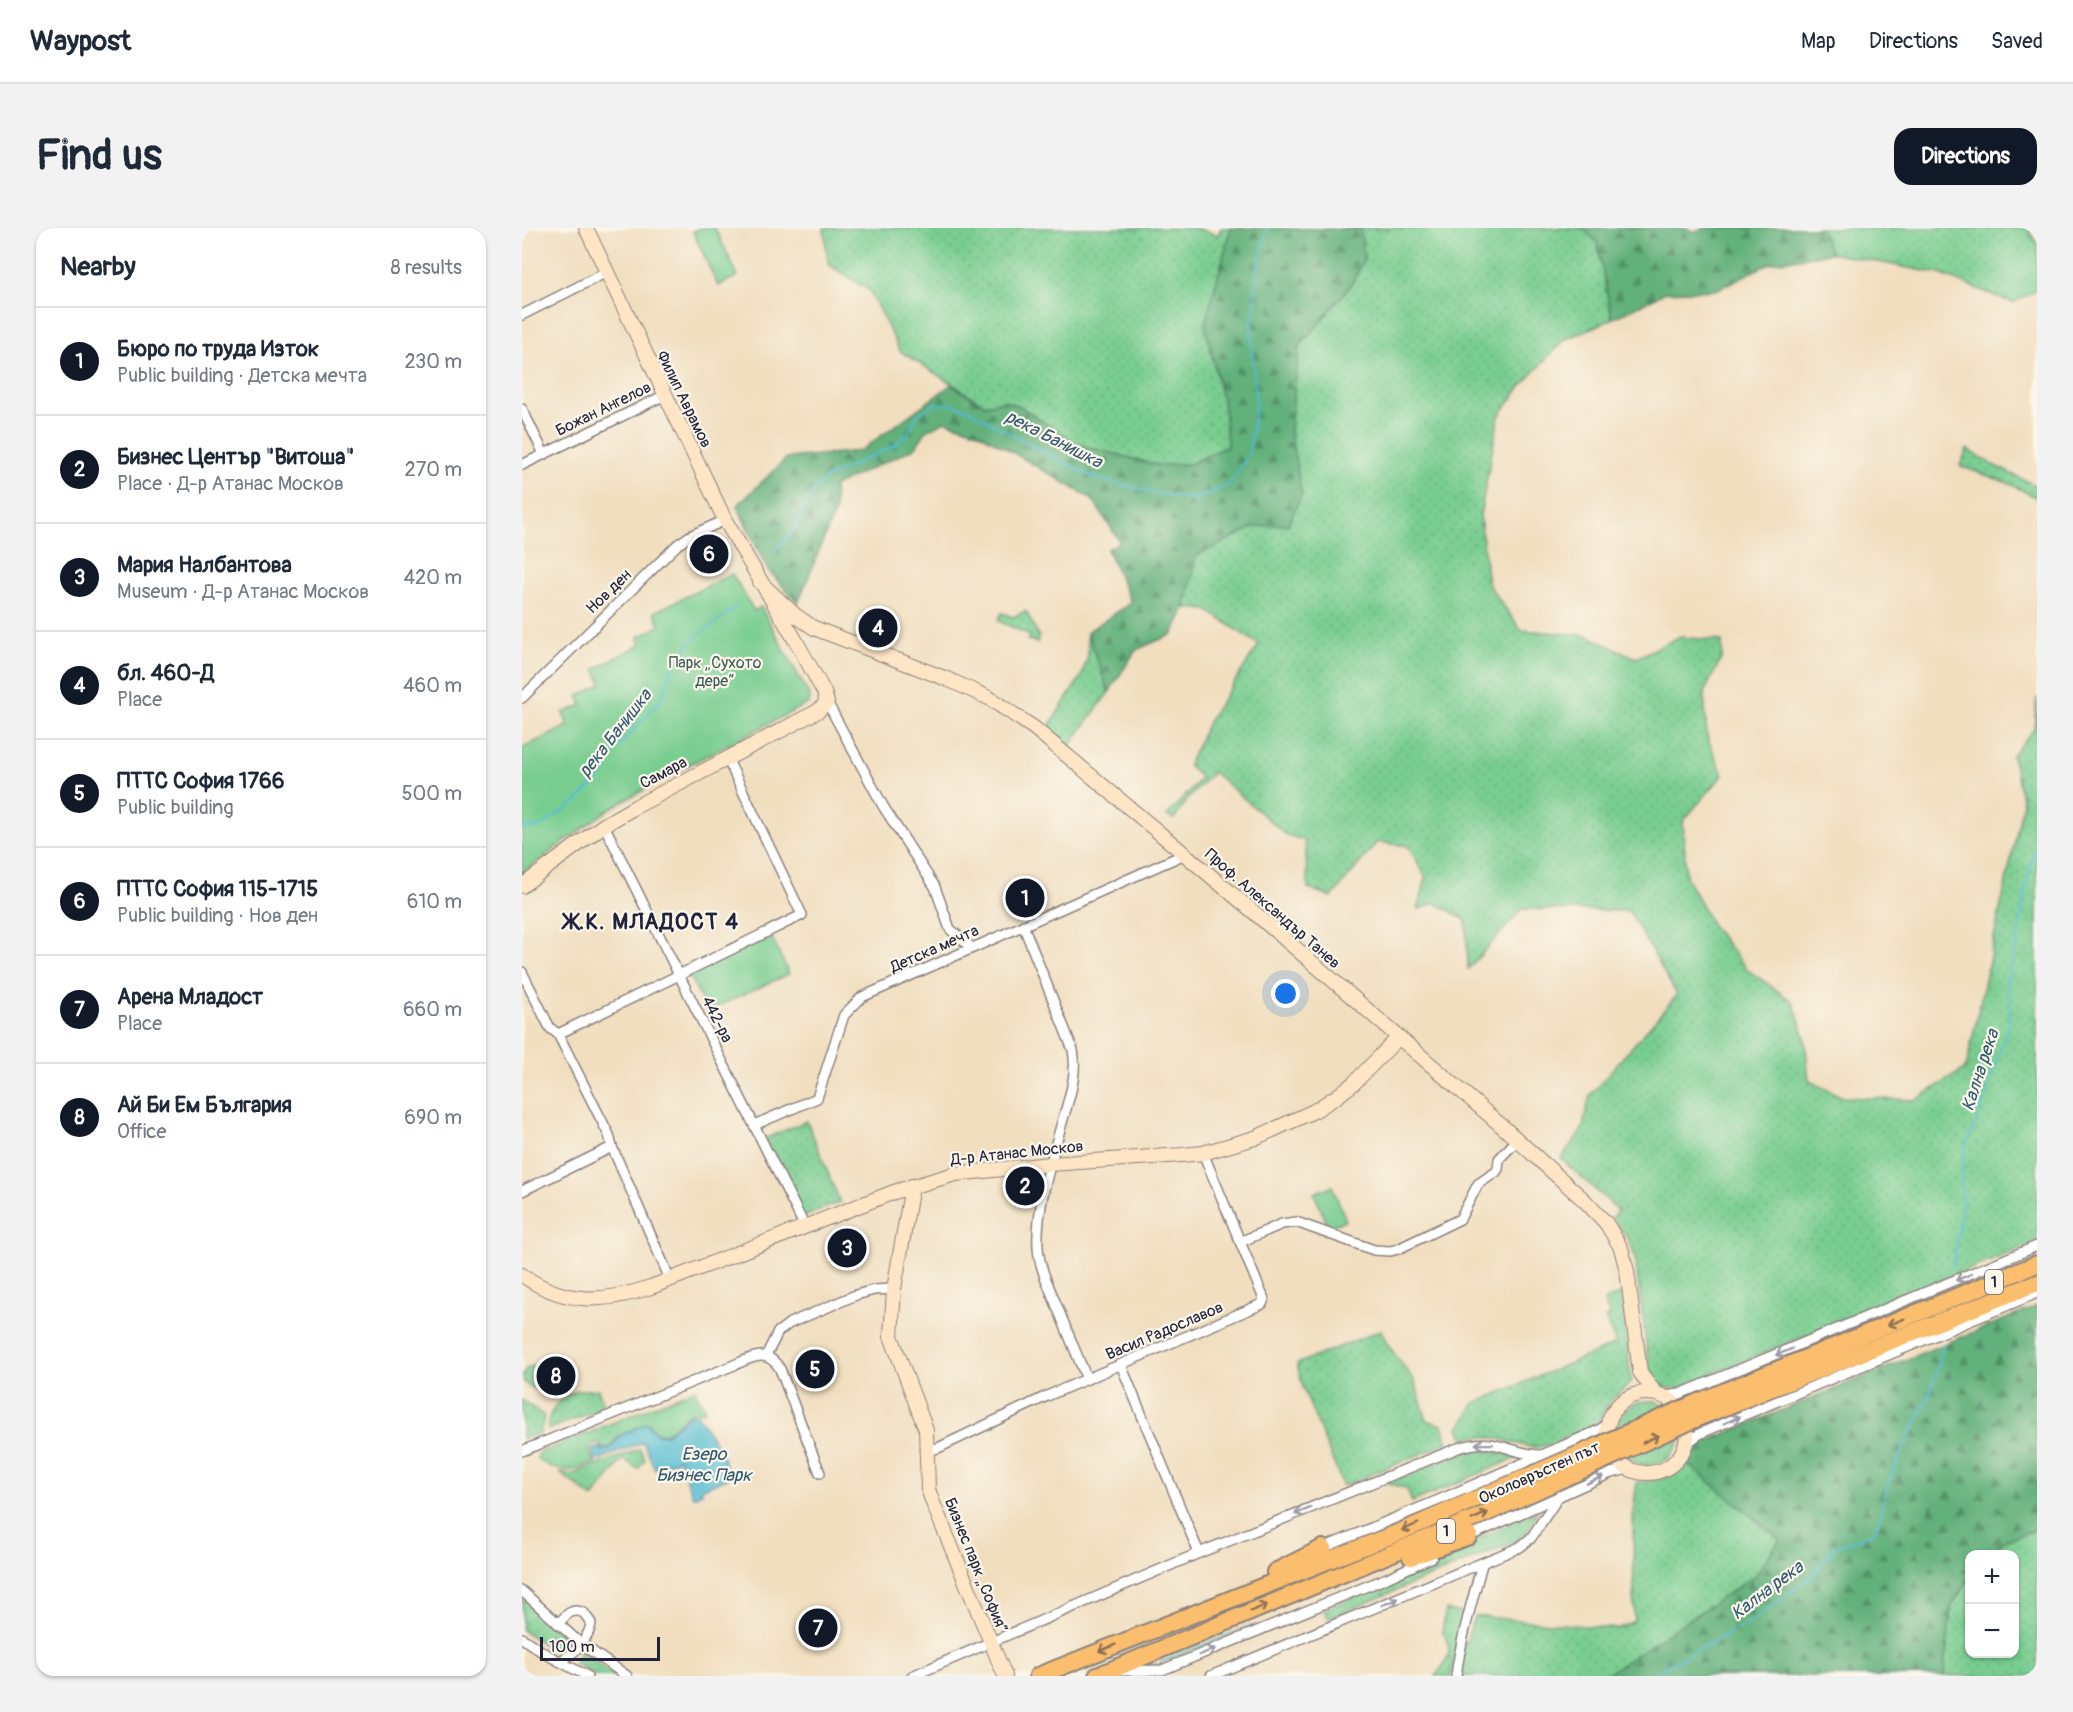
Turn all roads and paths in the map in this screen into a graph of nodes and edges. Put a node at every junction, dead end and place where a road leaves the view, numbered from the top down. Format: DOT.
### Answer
graph roads {
  1 [pos="586,228"];
  2 [pos="606,272"];
  3 [pos="522,315"];
  4 [pos="665,395"];
  5 [pos="522,409"];
  6 [pos="544,454"];
  7 [pos="522,465"];
  8 [pos="725,520"];
  9 [pos="760,582"];
  10 [pos="814,628"];
  11 [pos="797,643"];
  12 [pos="522,698"];
  13 [pos="827,702"];
  14 [pos="727,758"];
  15 [pos="604,825"];
  16 [pos="1185,854"];
  17 [pos="522,886"];
  18 [pos="1023,925"];
  19 [pos="972,948"];
  20 [pos="522,972"];
  21 [pos="679,975"];
  22 [pos="558,1034"];
  23 [pos="1399,1037"];
  24 [pos="754,1125"];
  25 [pos="1517,1140"];
  26 [pos="612,1147"];
  27 [pos="1203,1153"];
  28 [pos="1050,1164"];
  29 [pos="912,1186"];
  30 [pos="522,1191"];
  31 [pos="805,1227"];
  32 [pos="1240,1242"];
  33 [pos="2037,1246"];
  34 [pos="2037,1264"];
  35 [pos="522,1275"];
  36 [pos="670,1279"];
  37 [pos="2037,1283"];
  38 [pos="894,1289"];
  39 [pos="2037,1293"];
  40 [pos="766,1356"];
  41 [pos="1121,1365"];
  42 [pos="1640,1372"];
  43 [pos="1087,1379"];
  44 [pos="1659,1395"];
  45 [pos="1631,1397"];
  46 [pos="1699,1410"];
  47 [pos="1609,1423"];
  48 [pos="928,1450"];
  49 [pos="1684,1450"];
  50 [pos="522,1451"];
  51 [pos="1541,1455"];
  52 [pos="1597,1455"];
  53 [pos="1629,1469"];
  54 [pos="820,1473"];
  55 [pos="1561,1495"];
  56 [pos="1469,1536"];
  57 [pos="1323,1548"];
  58 [pos="1199,1553"];
  59 [pos="1482,1564"];
  60 [pos="522,1591"];
  61 [pos="1290,1595"];
  62 [pos="1214,1606"];
  63 [pos="558,1624"];
  64 [pos="522,1638"];
  65 [pos="580,1643"];
  66 [pos="991,1643"];
  67 [pos="559,1661"];
  68 [pos="1103,1673"];
  69 [pos="587,1676"];
  70 [pos="627,1676"];
  71 [pos="912,1676"];
  72 [pos="1005,1676"];
  73 [pos="1038,1676"];
  74 [pos="1211,1676"];
  75 [pos="1456,1676"];
  1 -- 2 [label="street, Филип Аврамов"];
  2 -- 3 [label="street"];
  2 -- 4 [label="street, Филип Аврамов"];
  4 -- 6 [label="street, Божан Ангелов"];
  4 -- 8 [label="street, Филип Аврамов"];
  5 -- 6 [label="street"];
  6 -- 7 [label="street, Божан Ангелов"];
  8 -- 9 [label="street, Филип Аврамов"];
  8 -- 12 [label="street, Нов ден"];
  9 -- 10 [label="street, Проф. Александър Танев"];
  9 -- 11 [label="street, Филип Аврамов"];
  10 -- 11 [label="street"];
  10 -- 16 [label="street, Проф. Александър Танев"];
  11 -- 13 [label="street, Филип Аврамов"];
  13 -- 14 [label="street, Самара"];
  13 -- 19 [label="street"];
  14 -- 15 [label="street, Самара"];
  14 -- 21 [label="street"];
  15 -- 17 [label="street, Самара"];
  15 -- 21 [label="street, 442-ра"];
  16 -- 18 [label="street, Детска мечта"];
  16 -- 23 [label="street, Проф. Александър Танев"];
  18 -- 19 [label="street, Детска мечта"];
  18 -- 28 [label="street"];
  19 -- 24 [label="street, Детска мечта"];
  20 -- 22 [label="street"];
  21 -- 22 [label="street"];
  21 -- 24 [label="street, 442-ра"];
  22 -- 26 [label="street"];
  23 -- 25 [label="street, Проф. Александър Танев"];
  23 -- 27 [label="street, Д-р Атанас Москов"];
  24 -- 31 [label="street, 442-ра"];
  25 -- 32 [label="street"];
  25 -- 42 [label="street, Проф. Александър Танев"];
  26 -- 30 [label="street"];
  26 -- 36 [label="street"];
  27 -- 28 [label="street, Д-р Атанас Москов"];
  27 -- 32 [label="street, Васил Радославов"];
  28 -- 29 [label="street, Д-р Атанас Москов"];
  28 -- 43 [label="street"];
  29 -- 31 [label="street, Д-р Атанас Москов"];
  29 -- 38 [label="street, Бизнес парк „София“"];
  31 -- 36 [label="street, Д-р Атанас Москов"];
  32 -- 41 [label="street, Васил Радославов"];
  33 -- 44 [label="street, one-way"];
  34 -- 46 [label="highway, Околовръстен път / 1, one-way"];
  35 -- 36 [label="street, Д-р Атанас Москов"];
  37 -- 46 [label="highway, Околовръстен път / 1"];
  38 -- 40 [label="street"];
  38 -- 48 [label="street, Бизнес парк „София“"];
  49 -- 39 [label="street, one-way"];
  40 -- 50 [label="street"];
  40 -- 54 [label="street"];
  41 -- 43 [label="street, Васил Радославов"];
  41 -- 58 [label="street"];
  42 -- 44 [label="street, Проф. Александър Танев"];
  42 -- 45 [label="street, Проф. Александър Танев"];
  43 -- 48 [label="street, Васил Радославов"];
  44 -- 45 [label="street"];
  44 -- 49 [label="street"];
  45 -- 47 [label="street"];
  46 -- 52 [label="highway, Околовръстен път / 1, bridge"];
  47 -- 51 [label="street"];
  47 -- 53 [label="street"];
  48 -- 66 [label="street, Бизнес парк „София“"];
  49 -- 53 [label="street"];
  51 -- 57 [label="street"];
  51 -- 58 [label="street, one-way"];
  61 -- 52 [label="highway, Околовръстен път / 1, one-way"];
  52 -- 62 [label="highway, Околовръстен път / 1, one-way"];
  55 -- 53 [label="street, one-way"];
  55 -- 56 [label="street"];
  55 -- 59 [label="street"];
  56 -- 61 [label="highway"];
  68 -- 56 [label="street, one-way"];
  57 -- 62 [label="highway"];
  58 -- 66 [label="street"];
  74 -- 59 [label="street, one-way"];
  59 -- 75 [label="street"];
  60 -- 63 [label="street"];
  68 -- 61 [label="highway, Околовръстен път / 1, one-way"];
  62 -- 73 [label="highway, Околовръстен път / 1, one-way"];
  63 -- 65 [label="street"];
  63 -- 65 [label="street"];
  64 -- 67 [label="street"];
  65 -- 67 [label="street"];
  65 -- 70 [label="street"];
  66 -- 71 [label="street"];
  66 -- 72 [label="street, Бизнес парк „София“"];
  67 -- 69 [label="street"];
}
